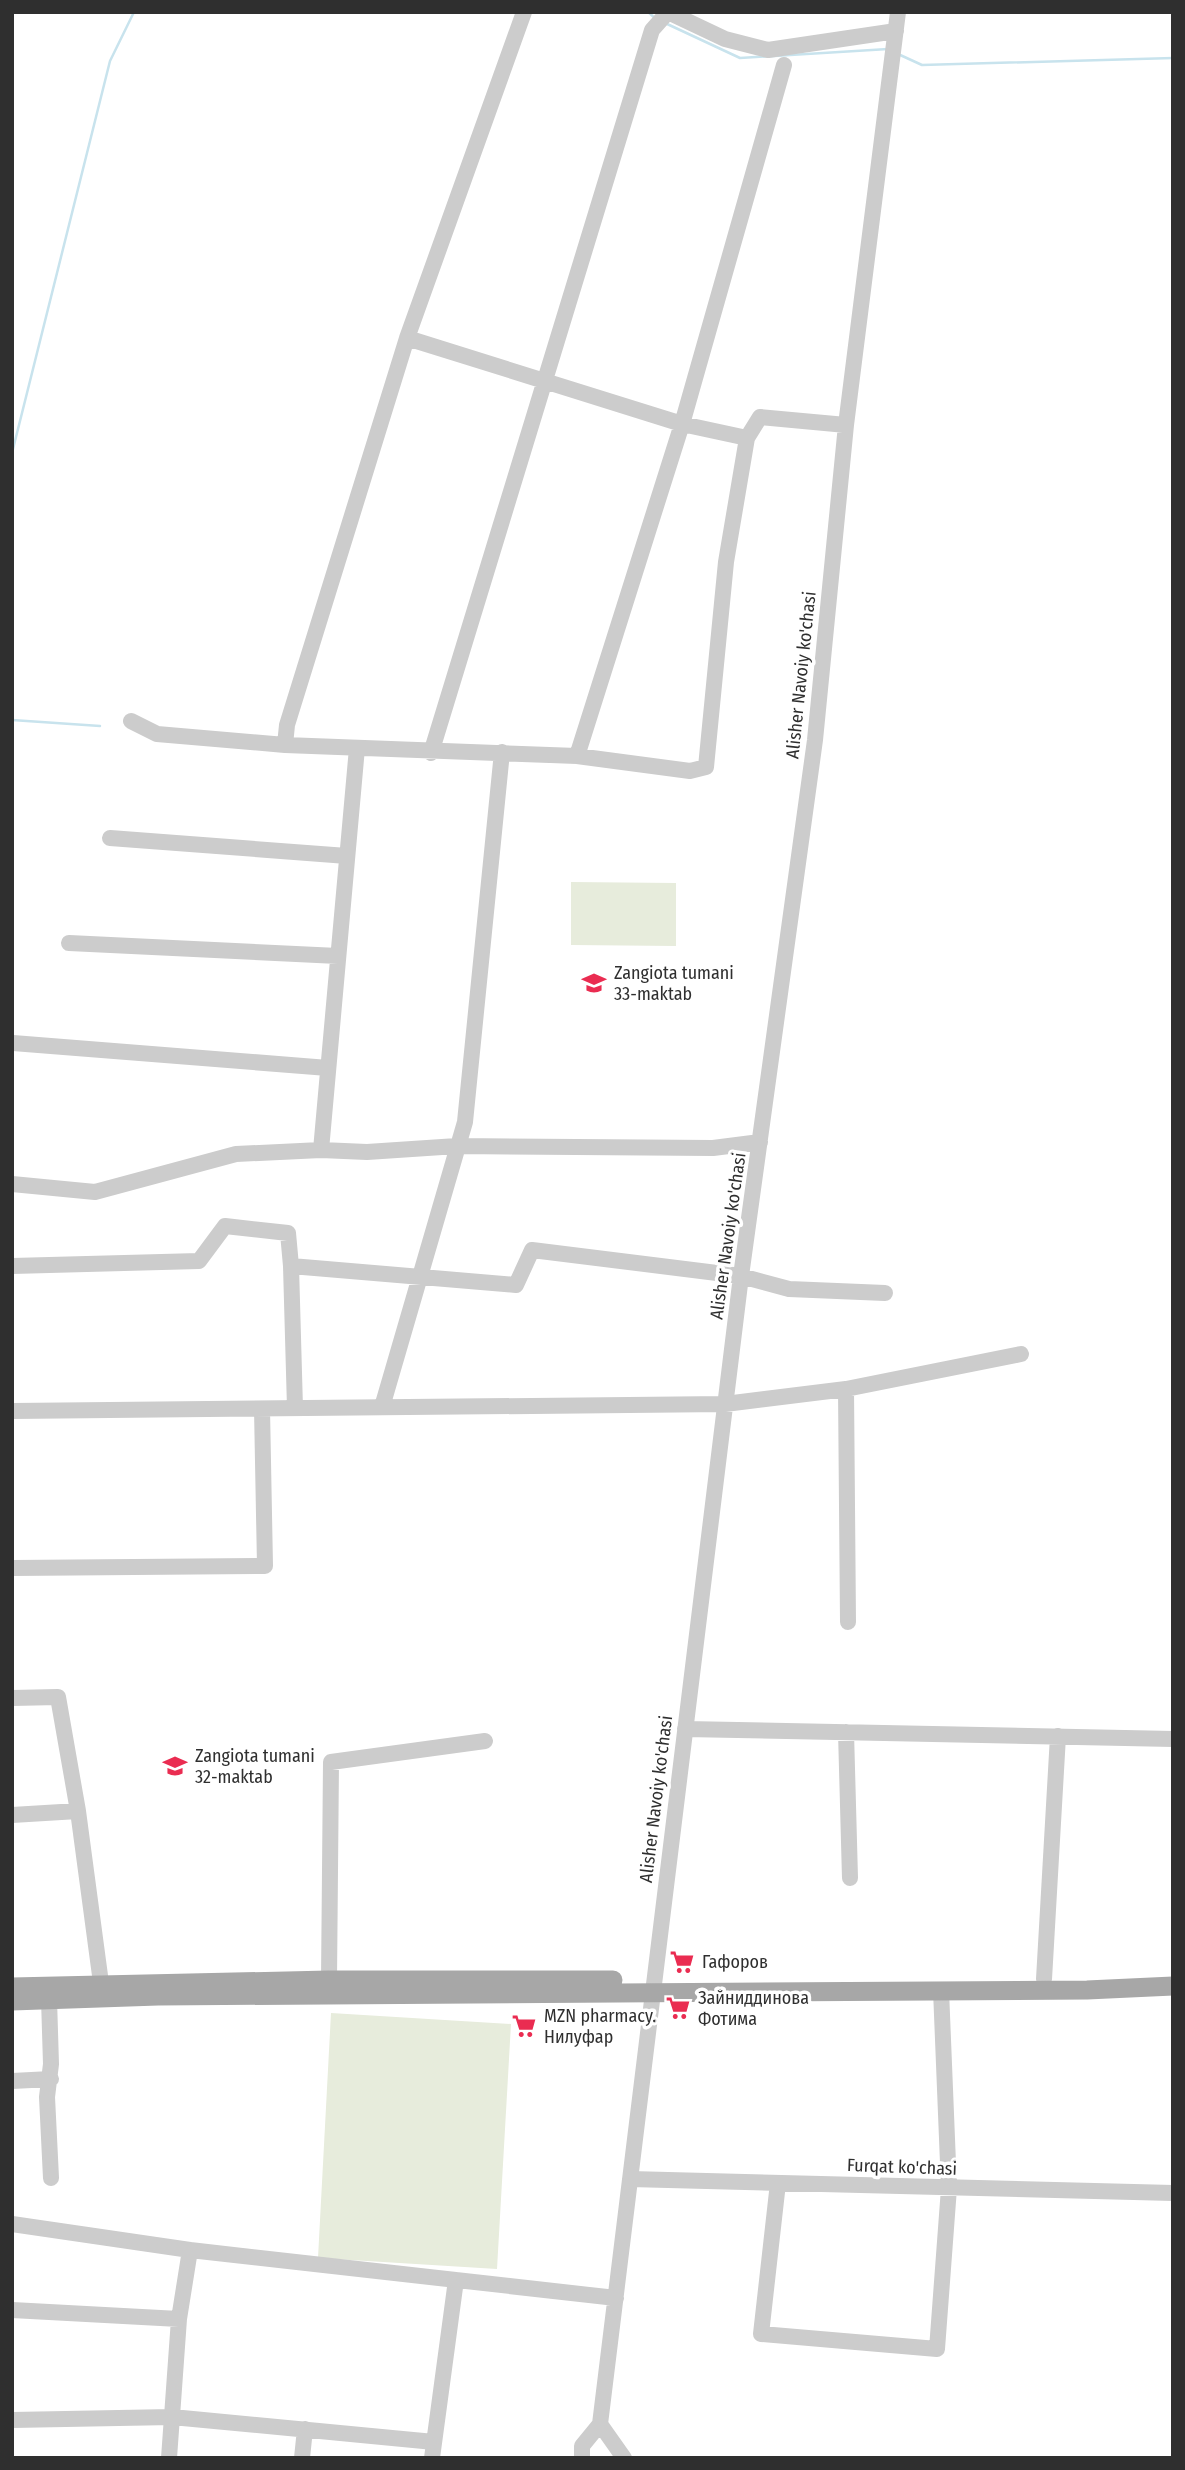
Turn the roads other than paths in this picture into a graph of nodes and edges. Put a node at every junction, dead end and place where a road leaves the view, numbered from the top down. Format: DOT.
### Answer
graph roads {
  1 [pos="524,12"];
  2 [pos="668,12"];
  3 [pos="898,12"];
  4 [pos="896,31"];
  5 [pos="784,65"];
  6 [pos="407,338"];
  7 [pos="543,378"];
  8 [pos="682,424"];
  9 [pos="846,425"];
  10 [pos="747,438"];
  11 [pos="131,721"];
  12 [pos="285,745"];
  13 [pos="356,748"];
  14 [pos="430,752"];
  15 [pos="502,752"];
  16 [pos="577,756"];
  17 [pos="110,838"];
  18 [pos="347,856"];
  19 [pos="69,943"];
  20 [pos="338,956"];
  21 [pos="13,1043"];
  22 [pos="328,1068"];
  23 [pos="760,1142"];
  24 [pos="457,1146"];
  25 [pos="321,1150"];
  26 [pos="12,1184"];
  27 [pos="12,1266"];
  28 [pos="291,1266"];
  29 [pos="741,1276"];
  30 [pos="418,1277"];
  31 [pos="885,1293"];
  32 [pos="1021,1354"];
  33 [pos="846,1389"];
  34 [pos="725,1404"];
  35 [pos="382,1407"];
  36 [pos="295,1408"];
  37 [pos="262,1409"];
  38 [pos="12,1411"];
  39 [pos="12,1568"];
  40 [pos="848,1622"];
  41 [pos="12,1698"];
  42 [pos="685,1729"];
  43 [pos="846,1732"];
  44 [pos="1059,1736"];
  45 [pos="1173,1739"];
  46 [pos="485,1741"];
  47 [pos="78,1811"];
  48 [pos="12,1815"];
  49 [pos="850,1878"];
  50 [pos="1173,1975"];
  51 [pos="1044,1979"];
  52 [pos="329,1980"];
  53 [pos="101,1983"];
  54 [pos="1173,1986"];
  55 [pos="12,1987"];
  56 [pos="652,1987"];
  57 [pos="941,1990"];
  58 [pos="49,1999"];
  59 [pos="12,2001"];
  60 [pos="51,2078"];
  61 [pos="12,2081"];
  62 [pos="51,2178"];
  63 [pos="630,2179"];
  64 [pos="778,2183"];
  65 [pos="949,2188"];
  66 [pos="1173,2193"];
  67 [pos="12,2224"];
  68 [pos="190,2250"];
  69 [pos="456,2280"];
  70 [pos="616,2298"];
  71 [pos="12,2309"];
  72 [pos="179,2319"];
  73 [pos="172,2417"];
  74 [pos="12,2420"];
  75 [pos="600,2424"];
  76 [pos="305,2429"];
  77 [pos="433,2450"];
  78 [pos="169,2458"];
  79 [pos="302,2458"];
  80 [pos="582,2458"];
  81 [pos="624,2458"];
  1 -- 6 [label="street"];
  2 -- 4 [label="street"];
  2 -- 7 [label="street"];
  3 -- 4 [label="street, Alisher Navoiy ko'chasi"];
  4 -- 9 [label="street, Alisher Navoiy ko'chasi"];
  5 -- 8 [label="street"];
  6 -- 7 [label="street"];
  6 -- 12 [label="street"];
  7 -- 8 [label="street"];
  7 -- 14 [label="street"];
  8 -- 10 [label="street"];
  8 -- 16 [label="street"];
  9 -- 10 [label="street"];
  9 -- 23 [label="street, Alisher Navoiy ko'chasi"];
  10 -- 16 [label="street"];
  11 -- 12 [label="street"];
  12 -- 13 [label="street"];
  13 -- 14 [label="street"];
  13 -- 18 [label="street"];
  14 -- 15 [label="street"];
  15 -- 16 [label="street"];
  15 -- 24 [label="street"];
  17 -- 18 [label="street"];
  18 -- 20 [label="street"];
  19 -- 20 [label="street"];
  20 -- 22 [label="street"];
  21 -- 22 [label="street"];
  22 -- 25 [label="street"];
  23 -- 24 [label="street"];
  23 -- 29 [label="street, Alisher Navoiy ko'chasi"];
  24 -- 25 [label="street"];
  24 -- 30 [label="street"];
  25 -- 26 [label="street"];
  27 -- 28 [label="street"];
  28 -- 30 [label="street"];
  28 -- 36 [label="street"];
  29 -- 30 [label="street"];
  29 -- 31 [label="street"];
  29 -- 34 [label="street, Alisher Navoiy ko'chasi"];
  30 -- 35 [label="street"];
  32 -- 33 [label="street"];
  33 -- 34 [label="street"];
  33 -- 40 [label="street"];
  34 -- 35 [label="street"];
  34 -- 42 [label="street, Alisher Navoiy ko'chasi"];
  35 -- 36 [label="street"];
  36 -- 37 [label="street"];
  37 -- 38 [label="street"];
  37 -- 39 [label="street"];
  41 -- 47 [label="street"];
  42 -- 43 [label="street"];
  42 -- 56 [label="street, Alisher Navoiy ko'chasi"];
  43 -- 44 [label="street"];
  43 -- 49 [label="street"];
  44 -- 45 [label="street"];
  44 -- 51 [label="street"];
  46 -- 52 [label="street"];
  47 -- 48 [label="street"];
  47 -- 53 [label="street"];
  50 -- 51 [label="main road"];
  51 -- 56 [label="main road"];
  52 -- 53 [label="main road"];
  52 -- 56 [label="main road"];
  53 -- 55 [label="main road"];
  54 -- 57 [label="main road"];
  56 -- 57 [label="main road"];
  56 -- 58 [label="main road"];
  56 -- 63 [label="street, Alisher Navoiy ko'chasi"];
  57 -- 65 [label="street"];
  58 -- 59 [label="main road"];
  58 -- 60 [label="street"];
  60 -- 61 [label="street"];
  60 -- 62 [label="street"];
  63 -- 64 [label="street, Furqat ko'chasi"];
  63 -- 70 [label="street, Alisher Navoiy ko'chasi"];
  64 -- 65 [label="street, Furqat ko'chasi"];
  64 -- 65 [label="street"];
  65 -- 66 [label="street, Furqat ko'chasi"];
  67 -- 68 [label="street"];
  68 -- 69 [label="street"];
  68 -- 72 [label="street"];
  69 -- 70 [label="street"];
  69 -- 77 [label="street"];
  70 -- 75 [label="street, Alisher Navoiy ko'chasi"];
  71 -- 72 [label="street"];
  72 -- 73 [label="street"];
  73 -- 74 [label="street"];
  73 -- 76 [label="street"];
  73 -- 78 [label="street"];
  75 -- 80 [label="street"];
  75 -- 81 [label="street"];
  76 -- 77 [label="street"];
  76 -- 79 [label="street"];
}
